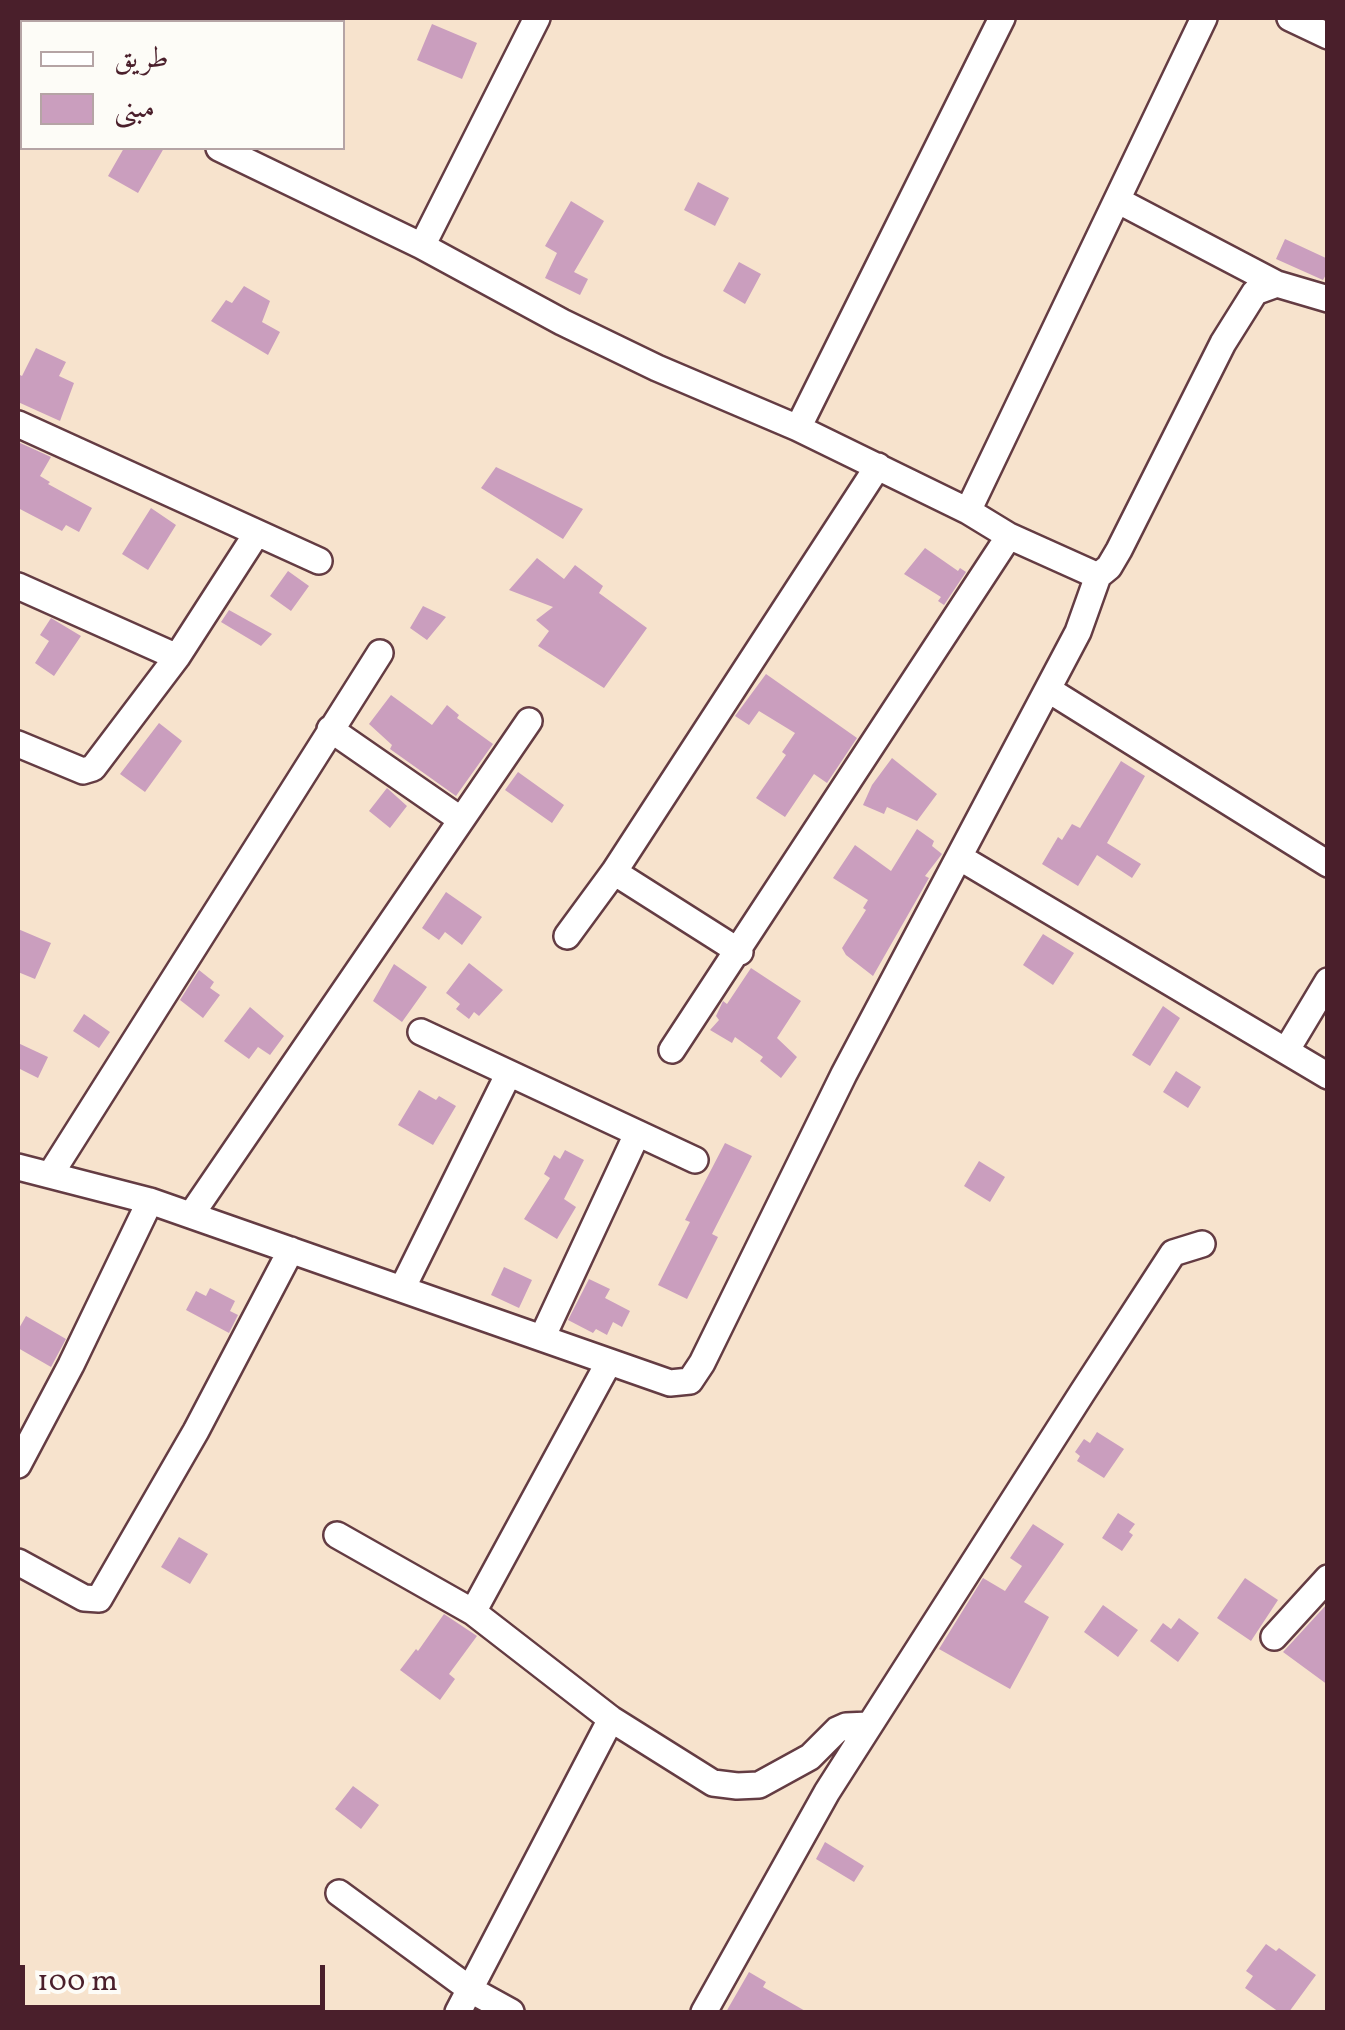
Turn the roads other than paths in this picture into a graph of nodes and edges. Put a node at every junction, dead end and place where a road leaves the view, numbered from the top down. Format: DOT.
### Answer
graph roads {
  1 [pos="536,18"];
  2 [pos="1002,18"];
  3 [pos="1204,18"];
  4 [pos="1290,18"];
  5 [pos="1328,36"];
  6 [pos="228,150"];
  7 [pos="256,156"];
  8 [pos="1116,200"];
  9 [pos="422,246"];
  10 [pos="1277,284"];
  11 [pos="1328,299"];
  12 [pos="18,424"];
  13 [pos="798,428"];
  14 [pos="878,466"];
  15 [pos="968,512"];
  16 [pos="257,534"];
  17 [pos="1009,536"];
  18 [pos="319,561"];
  19 [pos="1098,576"];
  20 [pos="18,586"];
  21 [pos="380,653"];
  22 [pos="177,658"];
  23 [pos="1049,690"];
  24 [pos="529,720"];
  25 [pos="330,729"];
  26 [pos="18,744"];
  27 [pos="460,818"];
  28 [pos="959,858"];
  29 [pos="1328,864"];
  30 [pos="614,872"];
  31 [pos="567,936"];
  32 [pos="740,952"];
  33 [pos="1328,981"];
  34 [pos="421,1032"];
  35 [pos="672,1050"];
  36 [pos="1286,1051"];
  37 [pos="508,1075"];
  38 [pos="1328,1076"];
  39 [pos="637,1134"];
  40 [pos="694,1160"];
  41 [pos="18,1166"];
  42 [pos="50,1175"];
  43 [pos="150,1200"];
  44 [pos="191,1215"];
  45 [pos="1202,1244"];
  46 [pos="291,1250"];
  47 [pos="402,1289"];
  48 [pos="542,1338"];
  49 [pos="609,1362"];
  50 [pos="18,1465"];
  51 [pos="337,1535"];
  52 [pos="18,1562"];
  53 [pos="1328,1578"];
  54 [pos="473,1612"];
  55 [pos="1274,1637"];
  56 [pos="611,1719"];
  57 [pos="869,1726"];
  58 [pos="339,1893"];
  59 [pos="470,1990"];
  60 [pos="458,2012"];
  61 [pos="511,2012"];
  62 [pos="704,2012"];
  1 -- 9 [label="street"];
  2 -- 13 [label="street"];
  3 -- 8 [label="street"];
  4 -- 5 [label="street"];
  6 -- 7 [label="street"];
  7 -- 9 [label="street"];
  8 -- 10 [label="street"];
  8 -- 15 [label="street"];
  9 -- 13 [label="street"];
  10 -- 11 [label="street"];
  10 -- 19 [label="street"];
  12 -- 16 [label="street"];
  13 -- 14 [label="street"];
  14 -- 15 [label="street"];
  14 -- 30 [label="street"];
  15 -- 17 [label="street"];
  16 -- 18 [label="street"];
  16 -- 22 [label="street"];
  17 -- 19 [label="street"];
  17 -- 32 [label="street"];
  19 -- 23 [label="street"];
  20 -- 22 [label="street"];
  21 -- 25 [label="street"];
  22 -- 26 [label="street"];
  23 -- 28 [label="street"];
  23 -- 29 [label="street"];
  24 -- 27 [label="street"];
  25 -- 27 [label="street"];
  25 -- 42 [label="street"];
  27 -- 44 [label="street"];
  28 -- 36 [label="street"];
  28 -- 49 [label="street"];
  30 -- 31 [label="street"];
  30 -- 32 [label="street"];
  32 -- 35 [label="street"];
  33 -- 36 [label="street"];
  34 -- 37 [label="street"];
  36 -- 38 [label="street"];
  37 -- 39 [label="street"];
  37 -- 47 [label="street"];
  39 -- 40 [label="street"];
  39 -- 48 [label="street"];
  41 -- 42 [label="street"];
  42 -- 43 [label="street"];
  43 -- 44 [label="street"];
  43 -- 50 [label="street"];
  44 -- 46 [label="street"];
  45 -- 57 [label="street"];
  46 -- 47 [label="street"];
  46 -- 52 [label="street"];
  47 -- 48 [label="street"];
  48 -- 49 [label="street"];
  49 -- 54 [label="street"];
  51 -- 54 [label="street"];
  53 -- 55 [label="street"];
  54 -- 56 [label="street"];
  56 -- 57 [label="street"];
  56 -- 59 [label="street"];
  57 -- 62 [label="street"];
  58 -- 59 [label="street"];
  59 -- 60 [label="street"];
  59 -- 61 [label="street"];
}
